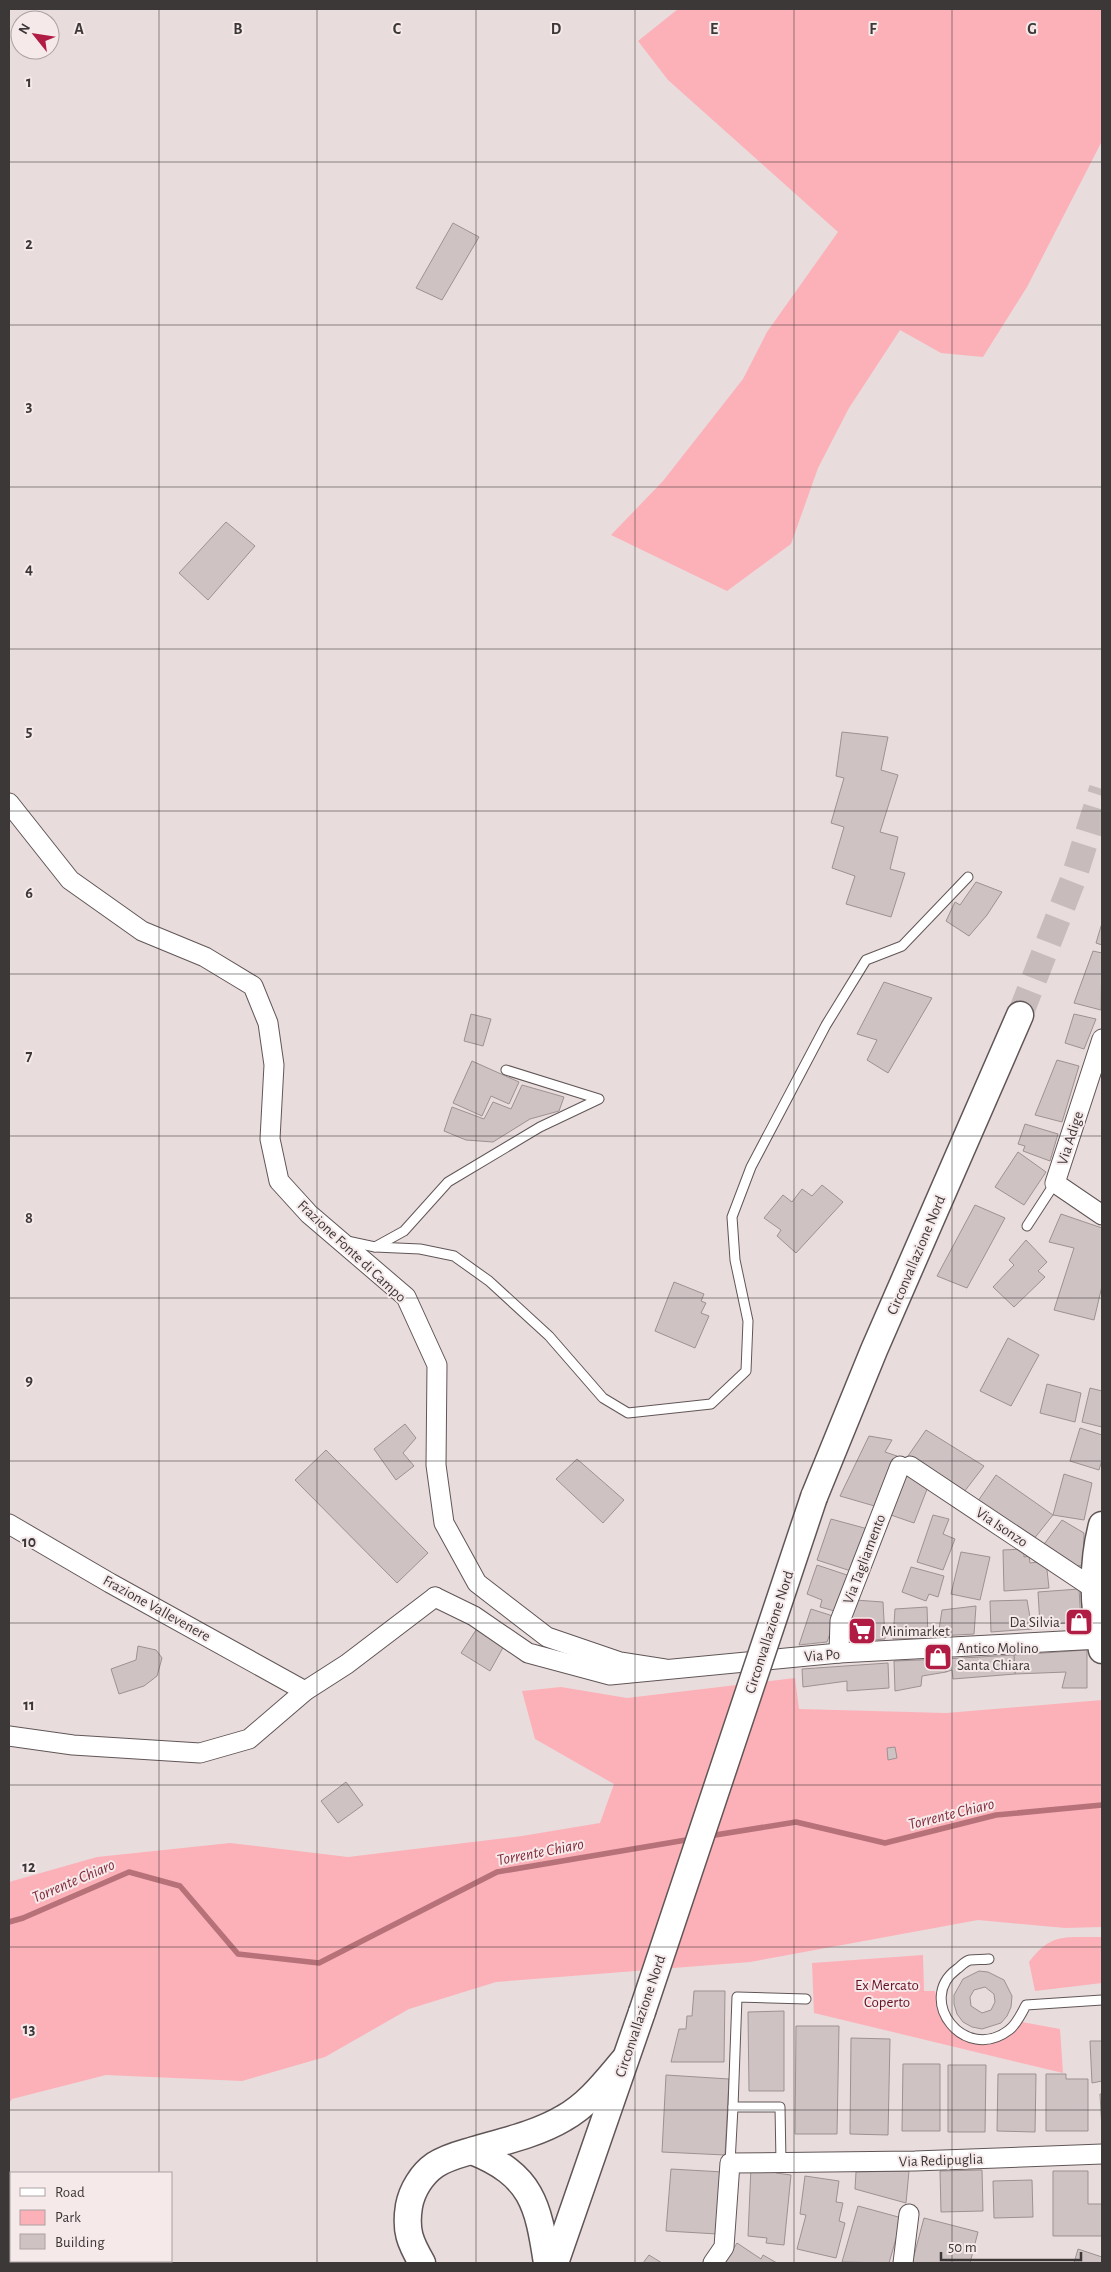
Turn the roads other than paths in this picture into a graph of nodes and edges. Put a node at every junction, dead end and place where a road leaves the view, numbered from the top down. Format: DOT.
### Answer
graph roads {
  1 [pos="9,803"];
  2 [pos="968,877"];
  3 [pos="1020,1015"];
  4 [pos="1102,1039"];
  5 [pos="506,1070"];
  6 [pos="1055,1183"];
  7 [pos="1102,1215"];
  8 [pos="1027,1226"];
  9 [pos="341,1240"];
  10 [pos="375,1247"];
  11 [pos="905,1466"];
  12 [pos="9,1524"];
  13 [pos="1102,1525"];
  14 [pos="1093,1588"];
  15 [pos="1101,1645"];
  16 [pos="839,1653"];
  17 [pos="665,1669"];
  18 [pos="305,1691"];
  19 [pos="9,1736"];
  20 [pos="989,1959"];
  21 [pos="806,1999"];
  22 [pos="1102,2000"];
  23 [pos="624,2060"];
  24 [pos="733,2106"];
  25 [pos="472,2151"];
  26 [pos="1102,2154"];
  27 [pos="730,2162"];
  28 [pos="781,2162"];
  29 [pos="909,2214"];
  30 [pos="422,2263"];
  31 [pos="547,2263"];
  32 [pos="554,2263"];
  33 [pos="713,2263"];
  34 [pos="903,2263"];
  1 -- 9 [label="street, Frazione Fonte di Campo"];
  2 -- 10 [label="lane"];
  3 -- 23 [label="main road, Circonvallazione Nord, bridge"];
  4 -- 6 [label="street, Via Adige"];
  5 -- 10 [label="lane"];
  6 -- 7 [label="street, Via Adige"];
  6 -- 8 [label="lane"];
  9 -- 10 [label="lane"];
  9 -- 17 [label="street, Frazione Fonte di Campo"];
  11 -- 14 [label="street, Via Isonzo"];
  11 -- 16 [label="street, Via Tagliamento"];
  12 -- 18 [label="street, Frazione Vallevenere"];
  13 -- 14 [label="main road"];
  14 -- 15 [label="main road"];
  15 -- 16 [label="street, Via Po"];
  16 -- 17 [label="street, Via Po"];
  17 -- 18 [label="street"];
  18 -- 19 [label="street"];
  20 -- 22 [label="lane"];
  21 -- 24 [label="lane"];
  23 -- 25 [label="main road"];
  23 -- 32 [label="main road, Circonvallazione Nord"];
  24 -- 27 [label="lane"];
  24 -- 28 [label="lane"];
  25 -- 30 [label="main road"];
  25 -- 31 [label="main road"];
  26 -- 28 [label="street, Via Redipuglia"];
  27 -- 28 [label="street, Via Redipuglia"];
  27 -- 33 [label="street"];
  29 -- 34 [label="street"];
}
